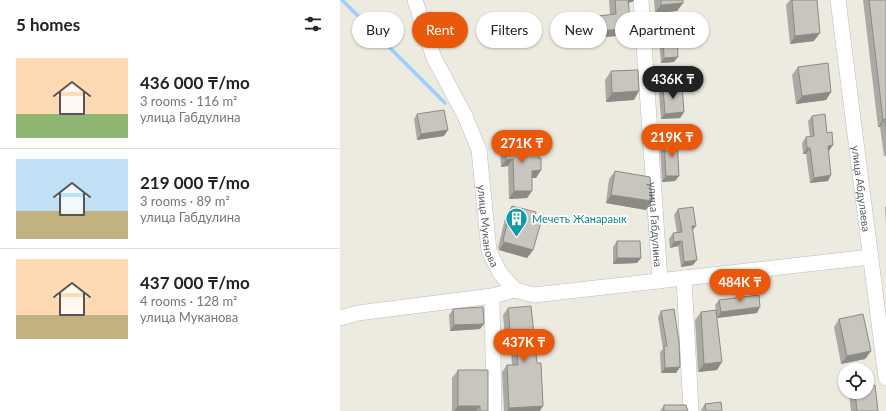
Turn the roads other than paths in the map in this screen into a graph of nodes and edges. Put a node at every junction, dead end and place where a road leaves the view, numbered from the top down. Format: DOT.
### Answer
graph roads {
  1 [pos="415,0"];
  2 [pos="641,0"];
  3 [pos="838,0"];
  4 [pos="870,257"];
  5 [pos="684,278"];
  6 [pos="660,281"];
  7 [pos="515,290"];
  8 [pos="492,296"];
  9 [pos="340,318"];
  10 [pos="886,378"];
  11 [pos="494,411"];
  12 [pos="691,411"];
  1 -- 7 [label="street, улица Муканова"];
  2 -- 6 [label="street, улица Габдулина"];
  3 -- 4 [label="street, улица Абдулаева"];
  4 -- 5 [label="street"];
  4 -- 10 [label="street, улица Абдулаева"];
  5 -- 6 [label="street"];
  5 -- 12 [label="street"];
  6 -- 7 [label="street"];
  7 -- 8 [label="street"];
  8 -- 9 [label="street"];
  8 -- 11 [label="street"];
}
